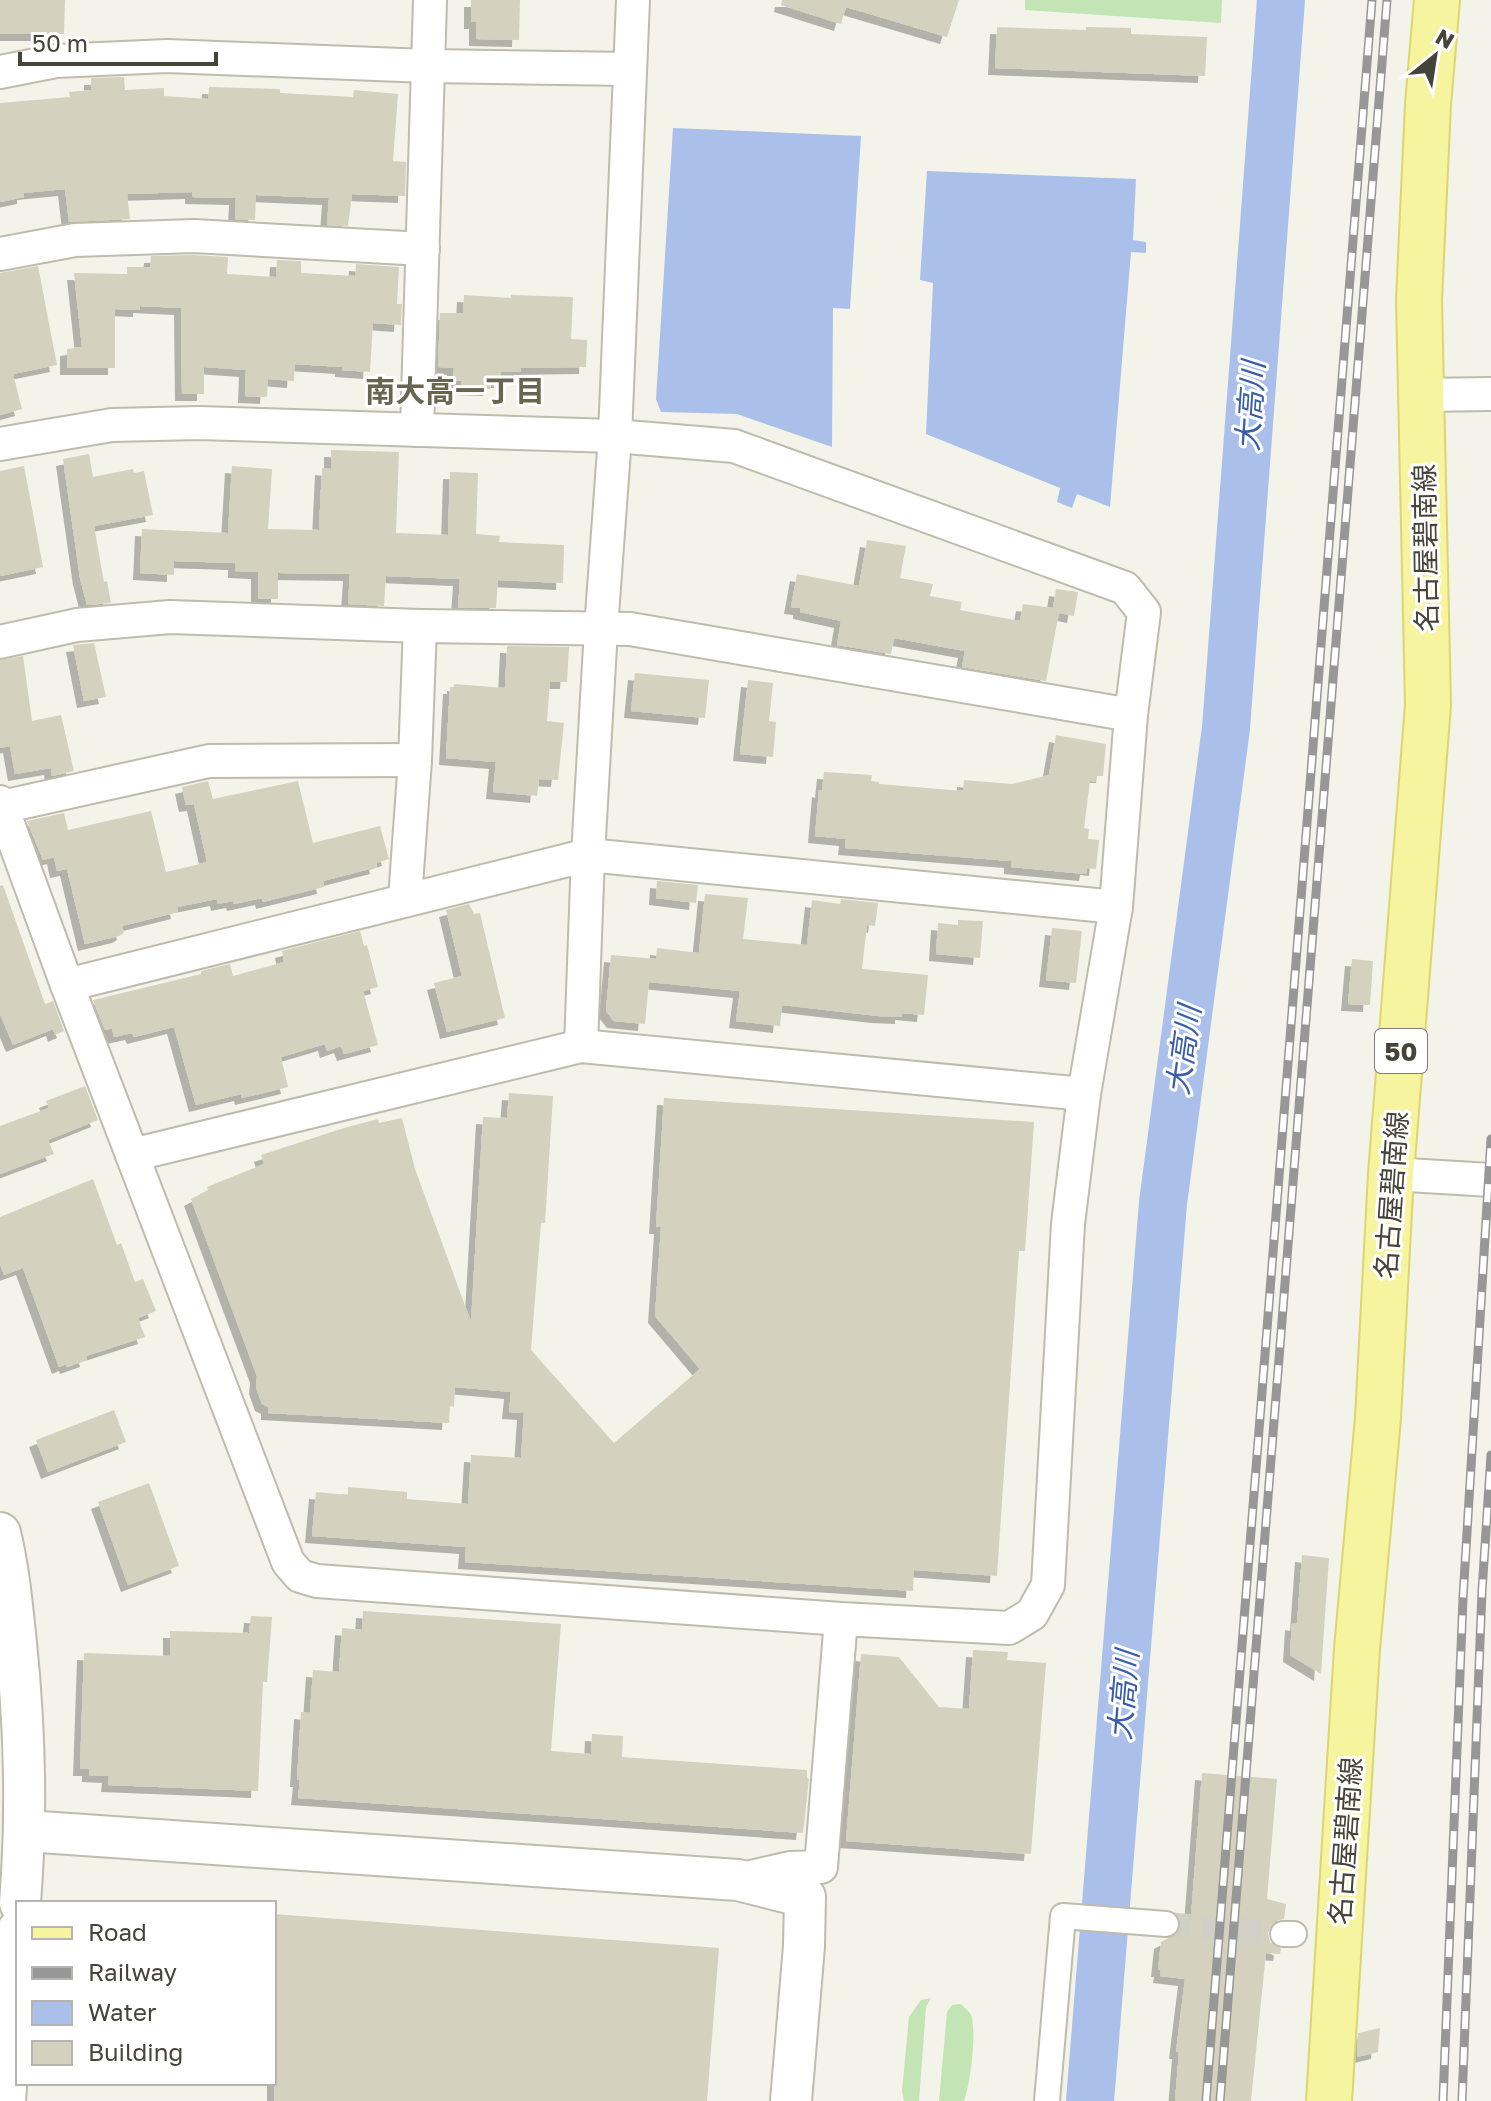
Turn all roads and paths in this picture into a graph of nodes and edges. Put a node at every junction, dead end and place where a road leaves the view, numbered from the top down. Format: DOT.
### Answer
graph roads {
  1 [pos="430,0"];
  2 [pos="633,0"];
  3 [pos="1437,0"];
  4 [pos="427,66"];
  5 [pos="630,69"];
  6 [pos="0,72"];
  7 [pos="423,249"];
  8 [pos="0,254"];
  9 [pos="1491,394"];
  10 [pos="1421,395"];
  11 [pos="417,430"];
  12 [pos="615,436"];
  13 [pos="0,444"];
  14 [pos="420,626"];
  15 [pos="601,629"];
  16 [pos="0,642"];
  17 [pos="1131,715"];
  18 [pos="415,760"];
  19 [pos="1,804"];
  20 [pos="588,855"];
  21 [pos="405,899"];
  22 [pos="1116,907"];
  23 [pos="67,985"];
  24 [pos="581,1046"];
  25 [pos="1084,1094"];
  26 [pos="132,1155"];
  27 [pos="1391,1174"];
  28 [pos="1491,1180"];
  29 [pos="0,1533"];
  30 [pos="841,1619"];
  31 [pos="26,1831"];
  32 [pos="738,1880"];
  33 [pos="20,1901"];
  34 [pos="1166,1924"];
  35 [pos="16,1956"];
  36 [pos="5,2101"];
  37 [pos="791,2101"];
  38 [pos="1047,2101"];
  39 [pos="1329,2101"];
  1 -- 4 [label="street"];
  2 -- 5 [label="street"];
  3 -- 10 [label="main road, 名古屋碧南線 / 50"];
  4 -- 5 [label="street"];
  4 -- 6 [label="street"];
  4 -- 7 [label="street"];
  5 -- 12 [label="street"];
  7 -- 8 [label="street"];
  7 -- 11 [label="street"];
  9 -- 10 [label="street"];
  10 -- 27 [label="main road, 名古屋碧南線 / 50"];
  11 -- 12 [label="street"];
  11 -- 13 [label="street"];
  12 -- 15 [label="street"];
  12 -- 17 [label="street"];
  14 -- 15 [label="street"];
  14 -- 16 [label="street"];
  14 -- 18 [label="street"];
  15 -- 17 [label="street"];
  15 -- 20 [label="street"];
  17 -- 22 [label="street"];
  18 -- 19 [label="street"];
  18 -- 21 [label="street"];
  19 -- 23 [label="street"];
  20 -- 21 [label="street"];
  20 -- 22 [label="street"];
  20 -- 24 [label="street"];
  21 -- 23 [label="street"];
  22 -- 25 [label="street"];
  23 -- 26 [label="street"];
  24 -- 25 [label="street"];
  24 -- 26 [label="street"];
  25 -- 30 [label="street"];
  26 -- 30 [label="street"];
  27 -- 28 [label="street"];
  27 -- 39 [label="main road, 名古屋碧南線 / 50"];
  29 -- 31 [label="street"];
  30 -- 32 [label="street"];
  31 -- 32 [label="street"];
  31 -- 33 [label="street"];
  32 -- 37 [label="street"];
  34 -- 38 [label="street"];
  35 -- 36 [label="street"];
}
